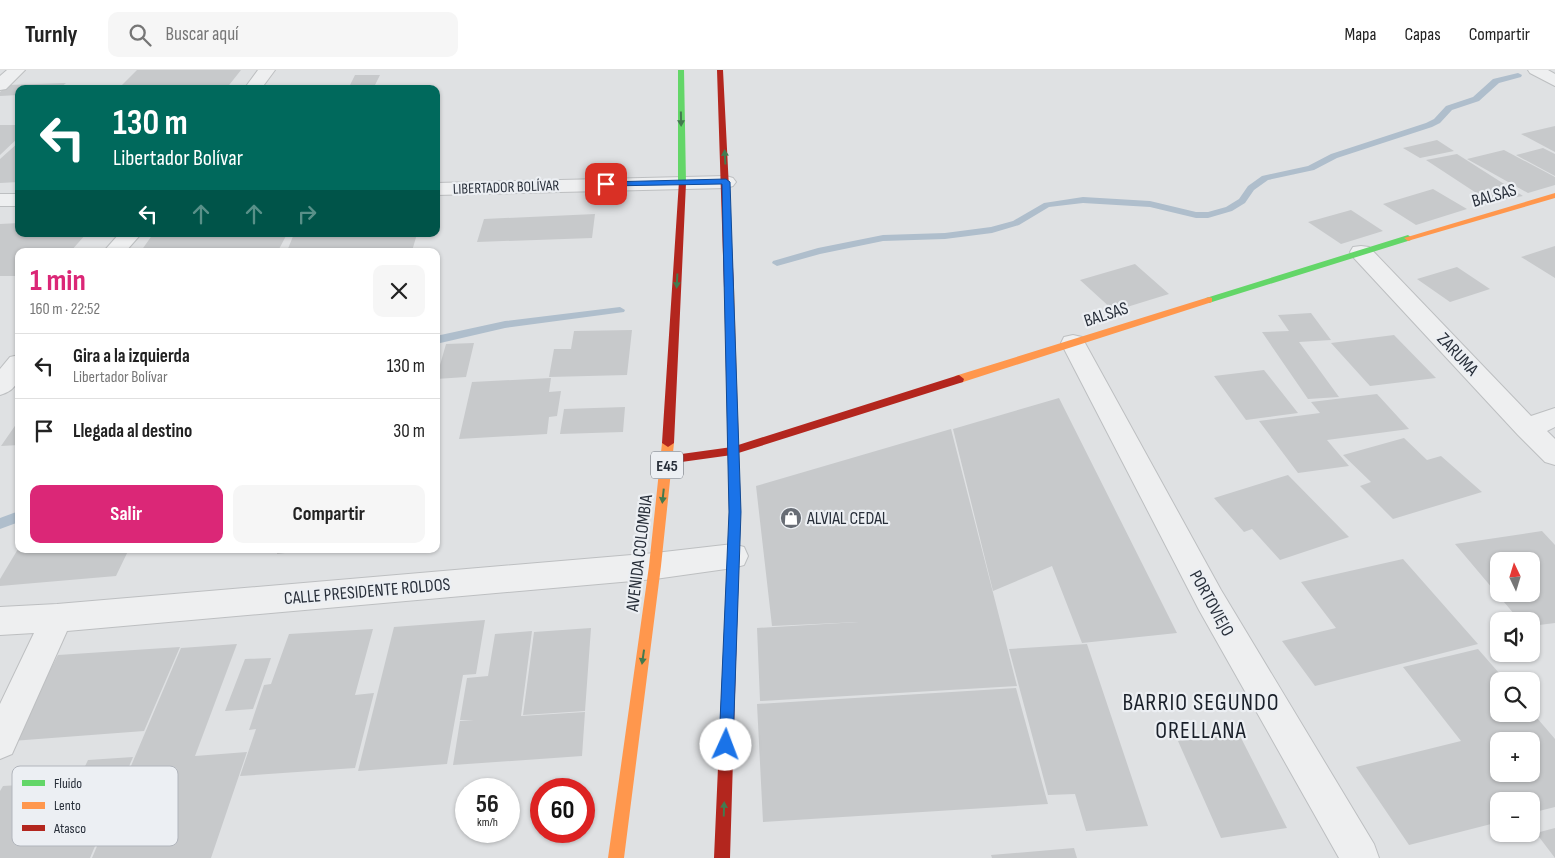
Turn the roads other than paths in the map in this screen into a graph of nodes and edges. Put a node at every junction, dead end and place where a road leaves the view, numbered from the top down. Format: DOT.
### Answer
graph roads {
  1 [pos="17,70"];
  2 [pos="267,70"];
  3 [pos="680,70"];
  4 [pos="720,70"];
  5 [pos="1536,70"];
  6 [pos="1554,79"];
  7 [pos="0,85"];
  8 [pos="255,85"];
  9 [pos="682,182"];
  10 [pos="726,182"];
  11 [pos="440,189"];
  12 [pos="1555,195"];
  13 [pos="0,200"];
  14 [pos="15,200"];
  15 [pos="127,237"];
  16 [pos="118,248"];
  17 [pos="1361,252"];
  18 [pos="1073,343"];
  19 [pos="15,369"];
  20 [pos="0,386"];
  21 [pos="1555,417"];
  22 [pos="1527,428"];
  23 [pos="732,451"];
  24 [pos="1555,455"];
  25 [pos="667,460"];
  26 [pos="734,556"];
  27 [pos="656,566"];
  28 [pos="57,618"];
  29 [pos="0,621"];
  30 [pos="0,742"];
  31 [pos="616,858"];
  32 [pos="722,858"];
  33 [pos="1360,858"];
  1 -- 7 [label="street"];
  2 -- 8 [label="street"];
  3 -- 9 [label="main road, AVENIDA COLOMBIA / E45, one-way"];
  10 -- 4 [label="main road, one-way"];
  5 -- 6 [label="street"];
  9 -- 10 [label="street, LIBERTADOR BOLÍVAR"];
  9 -- 11 [label="street, LIBERTADOR BOLÍVAR"];
  9 -- 25 [label="main road, AVENIDA COLOMBIA / E45, one-way"];
  10 -- 23 [label="main road"];
  12 -- 17 [label="main road, BALSAS"];
  13 -- 14 [label="street"];
  15 -- 16 [label="street"];
  17 -- 18 [label="main road, BALSAS"];
  17 -- 22 [label="street, ZARUMA"];
  18 -- 23 [label="main road, BALSAS"];
  18 -- 33 [label="street, PORTOVIEJO"];
  19 -- 20 [label="street"];
  21 -- 22 [label="street"];
  22 -- 24 [label="street, ZARUMA"];
  23 -- 25 [label="main road, BALSAS"];
  23 -- 26 [label="main road"];
  25 -- 27 [label="main road, AVENIDA COLOMBIA / E45, one-way"];
  26 -- 27 [label="street, CALLE PRESIDENTE ROLDOS"];
  32 -- 26 [label="main road, one-way"];
  27 -- 28 [label="street, CALLE PRESIDENTE ROLDOS"];
  27 -- 31 [label="main road, AVENIDA COLOMBIA / E45, one-way"];
  28 -- 29 [label="street, CALLE PRESIDENTE ROLDOS"];
  28 -- 30 [label="street"];
}
